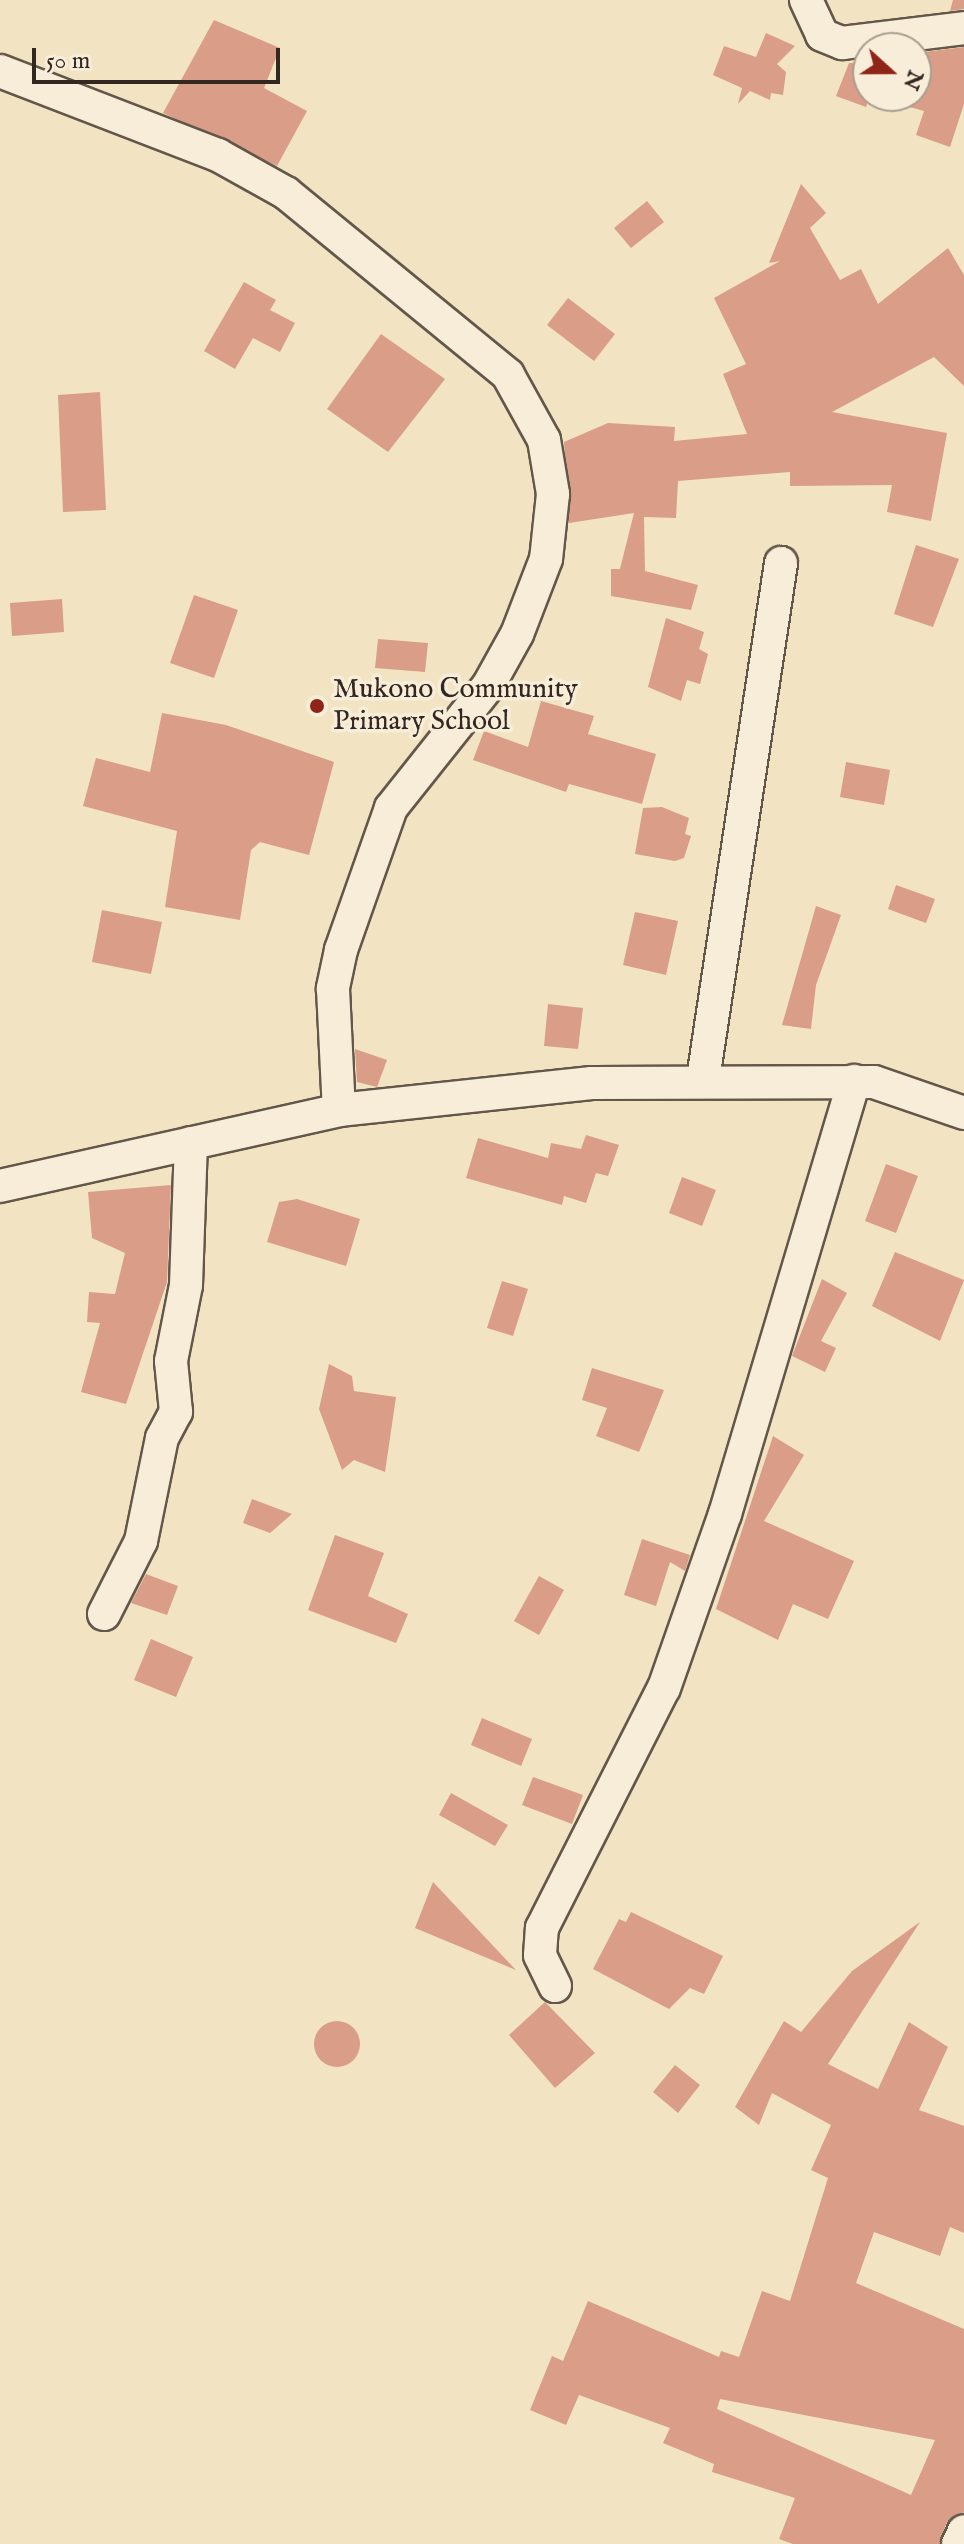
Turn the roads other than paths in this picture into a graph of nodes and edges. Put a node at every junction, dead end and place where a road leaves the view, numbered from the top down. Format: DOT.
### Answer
graph roads {
  1 [pos="806,0"];
  2 [pos="964,28"];
  3 [pos="0,71"];
  4 [pos="781,563"];
  5 [pos="703,1079"];
  6 [pos="854,1081"];
  7 [pos="339,1110"];
  8 [pos="964,1113"];
  9 [pos="191,1143"];
  10 [pos="0,1186"];
  11 [pos="104,1614"];
  12 [pos="555,1986"];
  13 [pos="964,2531"];
  14 [pos="958,2544"];
  1 -- 2 [label="street"];
  3 -- 7 [label="street"];
  4 -- 5 [label="street"];
  5 -- 6 [label="street"];
  5 -- 7 [label="street"];
  6 -- 8 [label="street"];
  6 -- 12 [label="street"];
  7 -- 9 [label="street"];
  9 -- 10 [label="street"];
  9 -- 11 [label="street"];
  13 -- 14 [label="street"];
}
